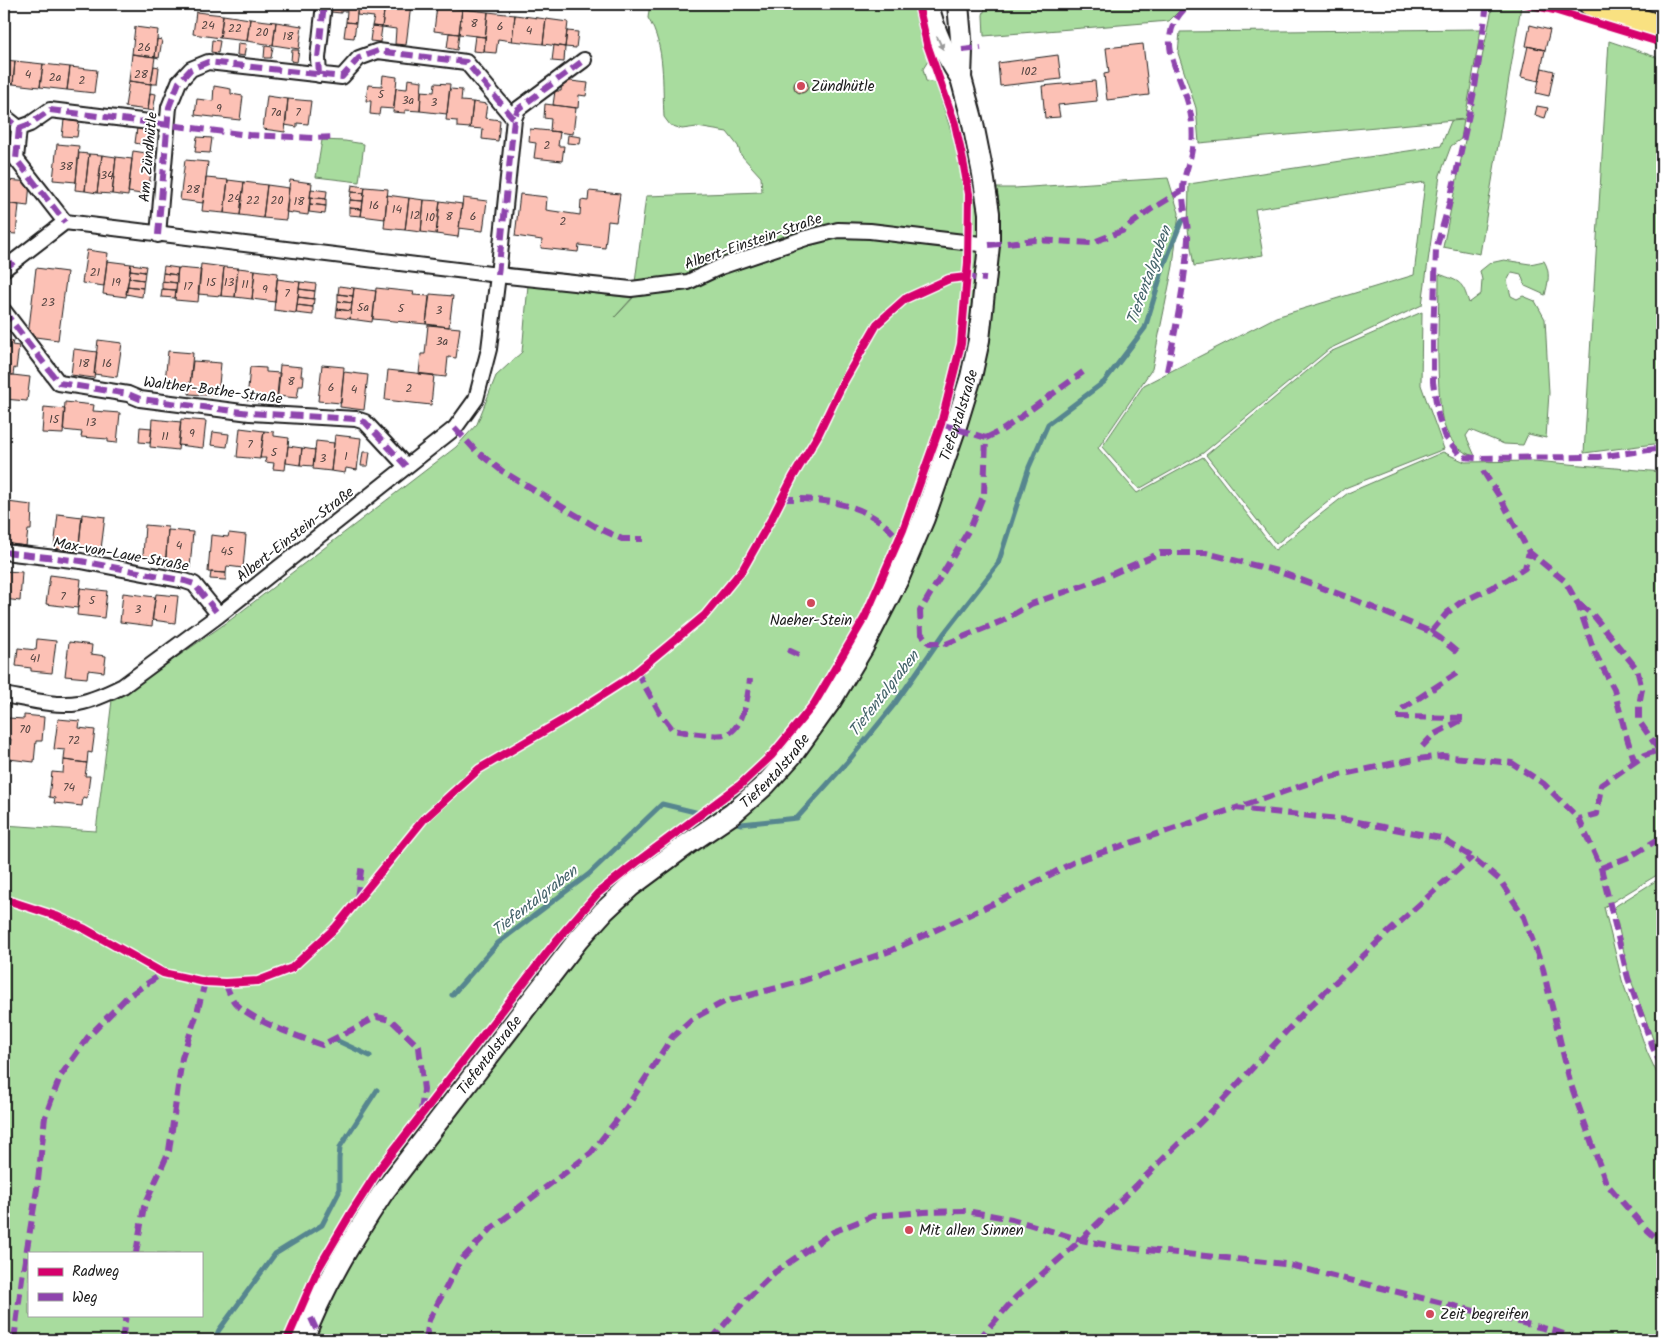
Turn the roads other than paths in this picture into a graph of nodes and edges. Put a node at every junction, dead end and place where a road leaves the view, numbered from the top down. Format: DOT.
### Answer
graph roads {
  1 [pos="324,4"];
  2 [pos="928,4"];
  3 [pos="1590,4"];
  4 [pos="961,7"];
  5 [pos="1662,27"];
  6 [pos="584,60"];
  7 [pos="319,75"];
  8 [pos="961,78"];
  9 [pos="4,116"];
  10 [pos="514,119"];
  11 [pos="166,124"];
  12 [pos="19,128"];
  13 [pos="64,222"];
  14 [pos="158,234"];
  15 [pos="989,245"];
  16 [pos="4,269"];
  17 [pos="498,275"];
  18 [pos="4,311"];
  19 [pos="406,466"];
  20 [pos="4,552"];
  21 [pos="219,615"];
  22 [pos="4,695"];
  23 [pos="303,1340"];
  1 -- 7 [label="street"];
  2 -- 8 [label="street, Tiefentalstraße, one-way"];
  3 -- 5 [label="main road"];
  4 -- 8 [label="street, Tiefentalstraße"];
  6 -- 10 [label="street"];
  7 -- 10 [label="street, Am Zündhütle"];
  7 -- 11 [label="street, Am Zündhütle"];
  8 -- 15 [label="street, Tiefentalstraße"];
  9 -- 12 [label="street"];
  10 -- 17 [label="street"];
  11 -- 12 [label="street"];
  11 -- 14 [label="street, Am Zündhütle"];
  12 -- 13 [label="street"];
  13 -- 14 [label="street, Albert-Einstein-Straße"];
  13 -- 16 [label="street"];
  14 -- 17 [label="street, Albert-Einstein-Straße"];
  15 -- 17 [label="street, Albert-Einstein-Straße"];
  15 -- 23 [label="street, Tiefentalstraße"];
  17 -- 19 [label="street, Albert-Einstein-Straße"];
  18 -- 19 [label="street, Walther-Bothe-Straße"];
  19 -- 21 [label="street, Albert-Einstein-Straße"];
  20 -- 21 [label="street, Max-von-Laue-Straße"];
  21 -- 22 [label="street, Albert-Einstein-Straße"];
}
